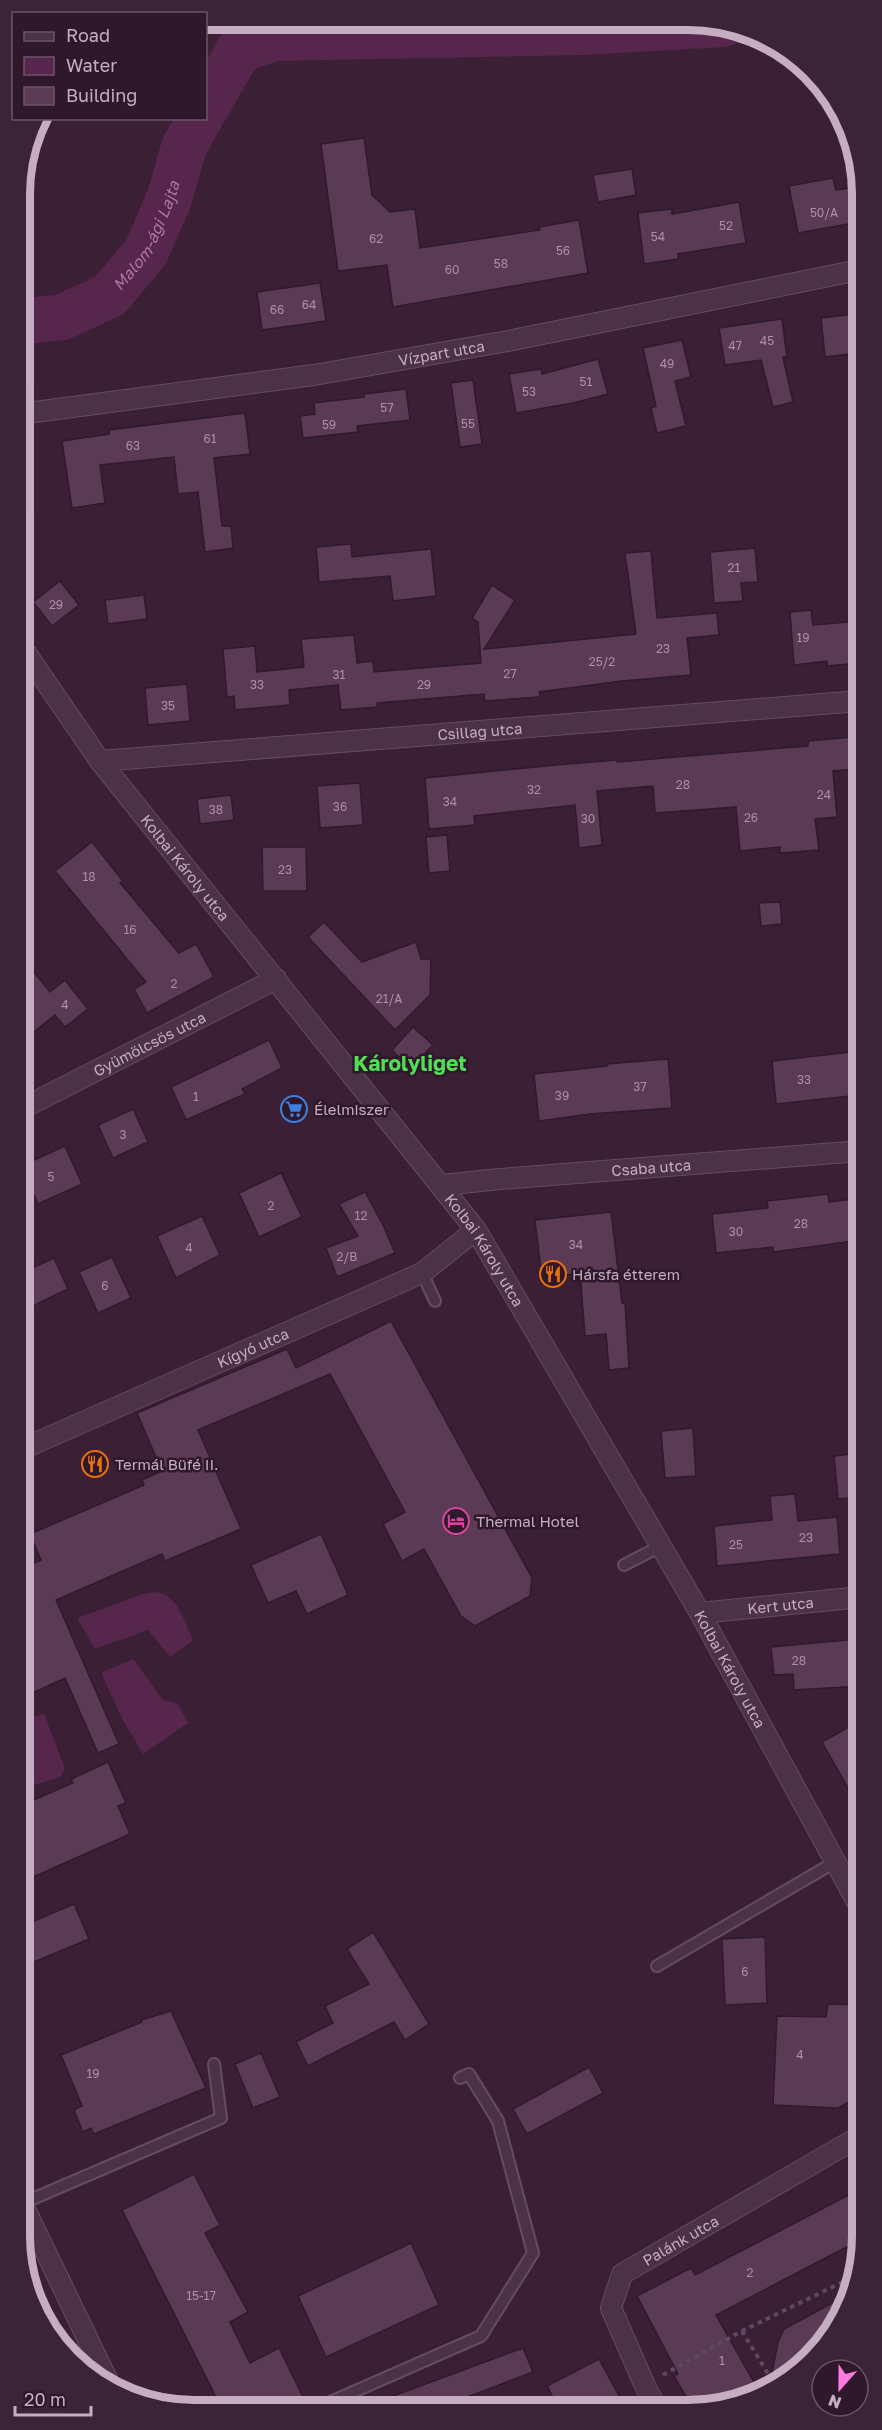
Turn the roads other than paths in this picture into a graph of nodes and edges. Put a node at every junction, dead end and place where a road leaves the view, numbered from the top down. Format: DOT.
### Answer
graph roads {
  1 [pos="852,271"];
  2 [pos="30,413"];
  3 [pos="30,659"];
  4 [pos="852,702"];
  5 [pos="100,761"];
  6 [pos="276,979"];
  7 [pos="30,1104"];
  8 [pos="852,1152"];
  9 [pos="442,1185"];
  10 [pos="476,1230"];
  11 [pos="422,1273"];
  12 [pos="435,1301"];
  13 [pos="30,1445"];
  14 [pos="661,1546"];
  15 [pos="624,1565"];
  16 [pos="852,1598"];
  17 [pos="700,1613"];
  18 [pos="835,1862"];
  19 [pos="852,1893"];
  20 [pos="657,1966"];
  21 [pos="214,2064"];
  22 [pos="460,2078"];
  23 [pos="852,2141"];
  24 [pos="30,2201"];
  25 [pos="30,2219"];
  26 [pos="104,2373"];
  27 [pos="335,2400"];
  28 [pos="651,2400"];
  1 -- 2 [label="street, Vízpart utca"];
  3 -- 5 [label="street, Kolbai Károly utca"];
  4 -- 5 [label="street, Csillag utca"];
  5 -- 6 [label="street, Kolbai Károly utca"];
  6 -- 7 [label="street, Gyümölcsös utca"];
  6 -- 9 [label="street, Kolbai Károly utca"];
  8 -- 9 [label="street, Csaba utca"];
  9 -- 10 [label="street, Kolbai Károly utca"];
  10 -- 11 [label="street, Kígyó utca"];
  10 -- 14 [label="street, Kolbai Károly utca"];
  11 -- 12 [label="lane"];
  11 -- 13 [label="street, Kígyó utca"];
  14 -- 15 [label="lane"];
  14 -- 17 [label="street, Kolbai Károly utca"];
  16 -- 17 [label="street, Kert utca"];
  17 -- 18 [label="street, Kolbai Károly utca"];
  18 -- 19 [label="street, Kolbai Károly utca"];
  18 -- 20 [label="lane"];
  21 -- 24 [label="lane"];
  22 -- 27 [label="lane"];
  23 -- 28 [label="street, Palánk utca"];
  25 -- 26 [label="street"];
}
